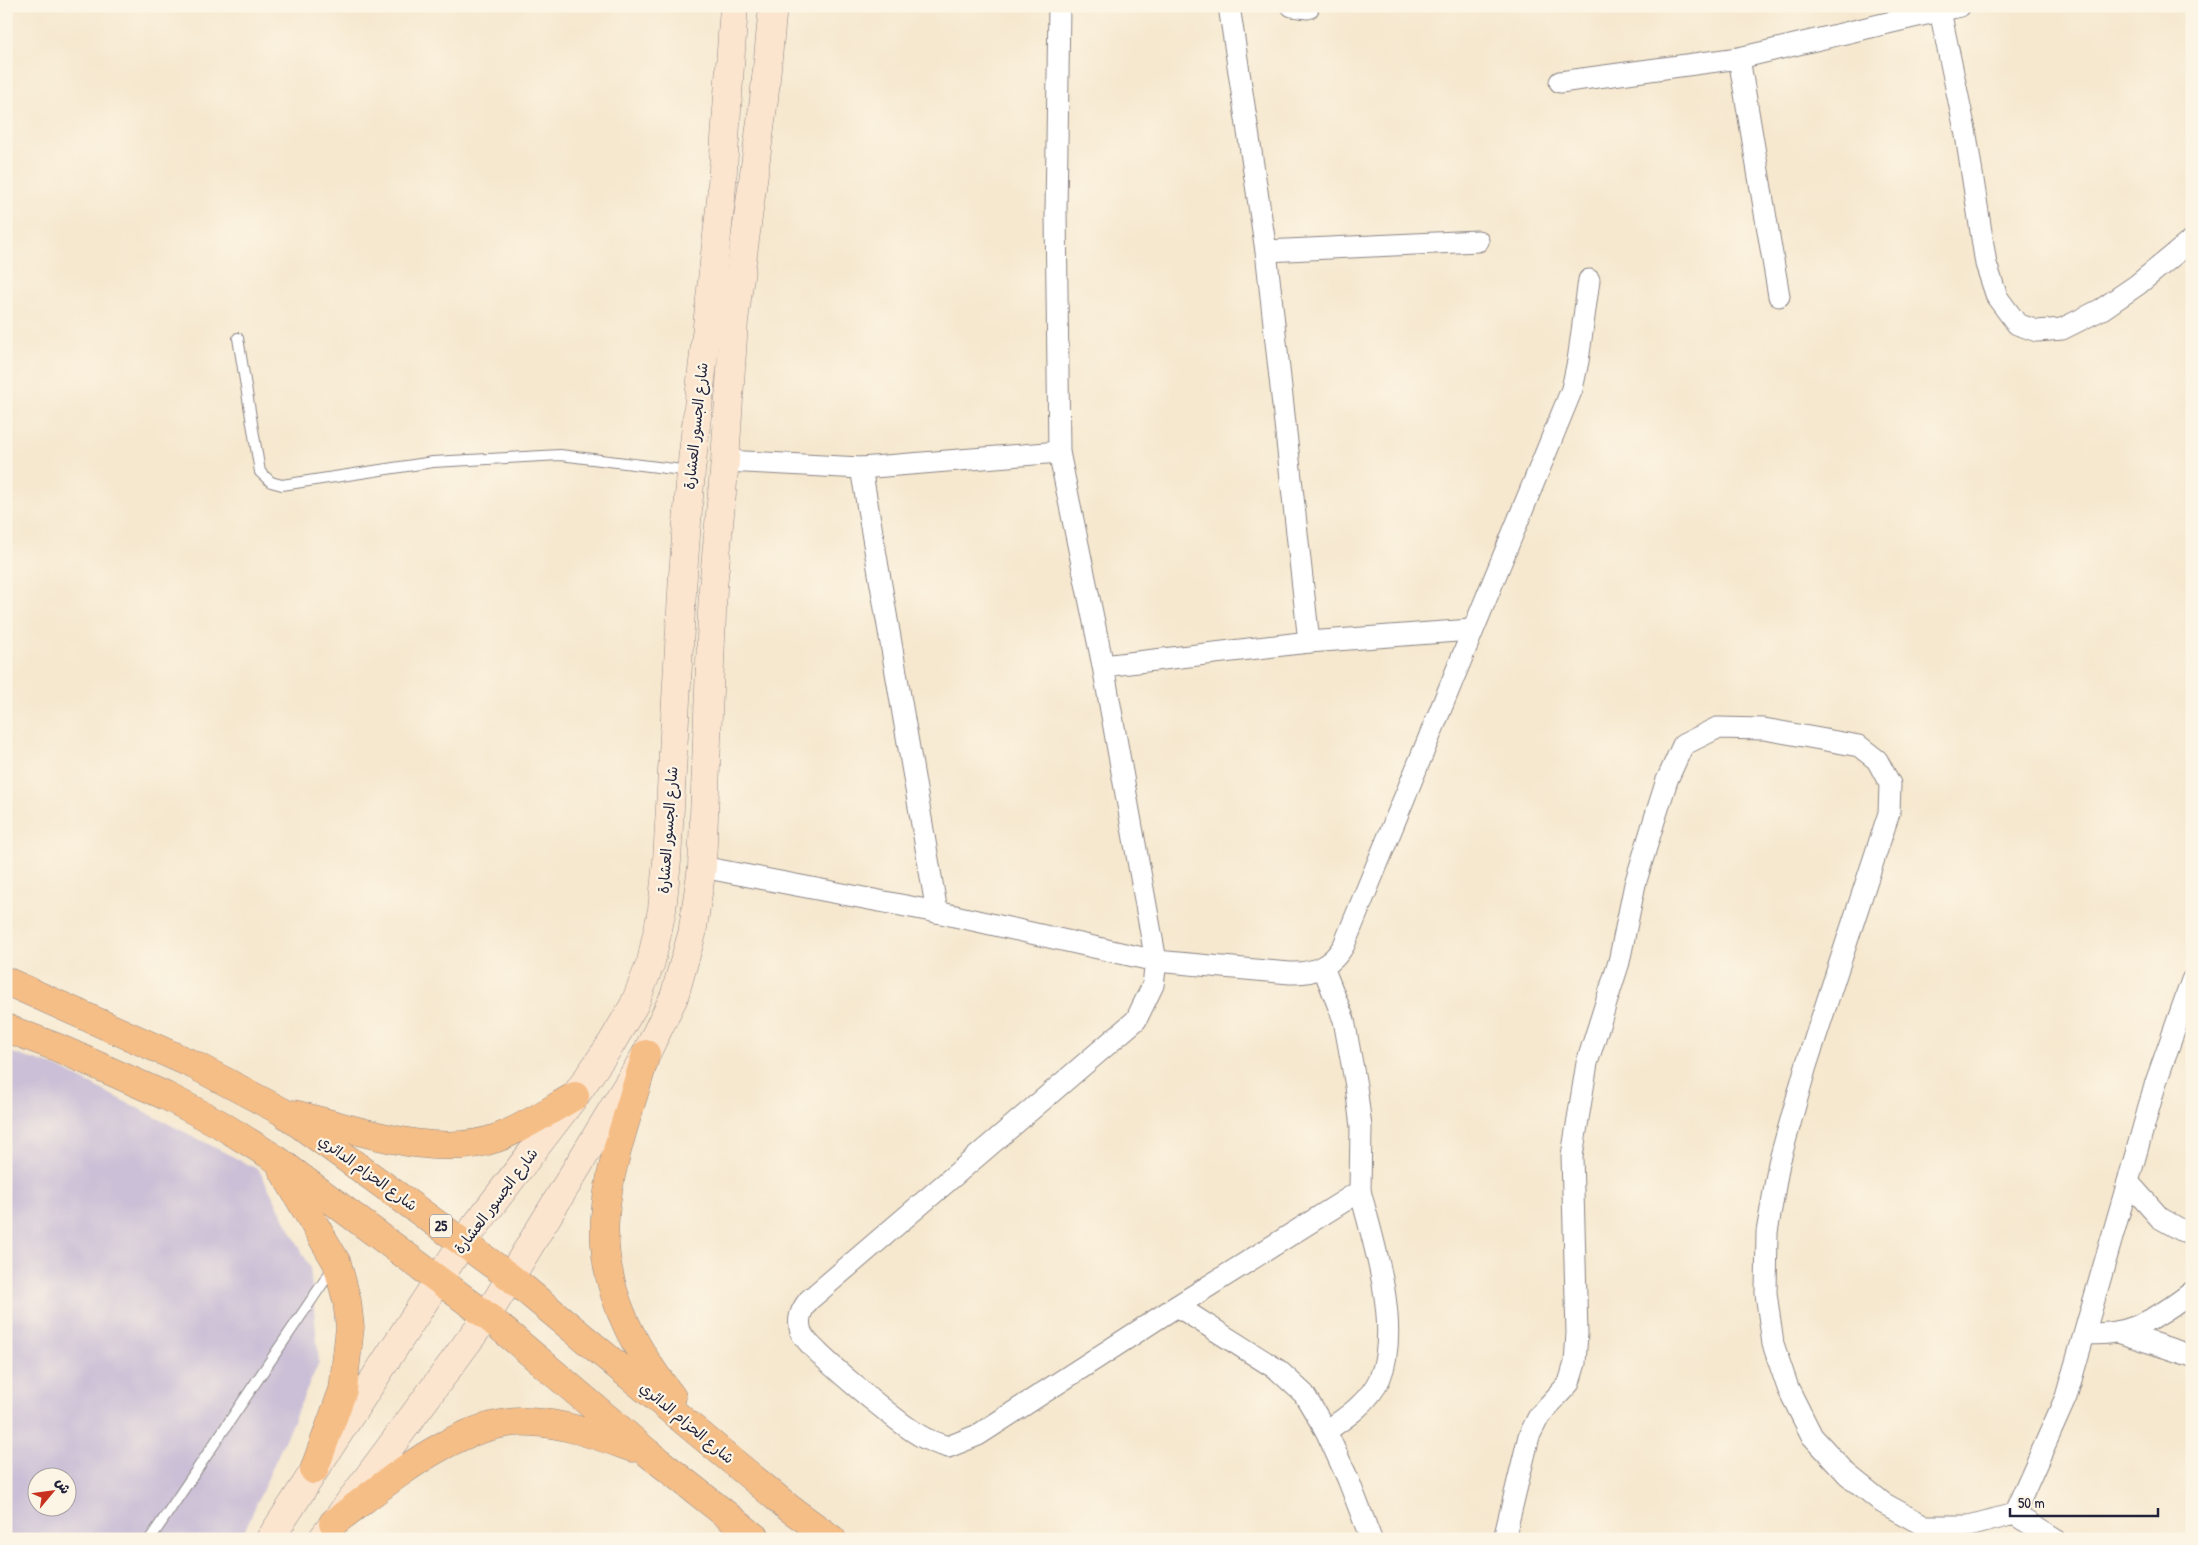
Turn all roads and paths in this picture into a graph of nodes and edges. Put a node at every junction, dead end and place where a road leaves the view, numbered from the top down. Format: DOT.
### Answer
graph roads {
  1 [pos="734,6"];
  2 [pos="772,6"];
  3 [pos="1059,6"];
  4 [pos="1228,6"];
  5 [pos="1947,8"];
  6 [pos="1739,58"];
  7 [pos="1560,82"];
  8 [pos="2192,240"];
  9 [pos="1478,241"];
  10 [pos="1266,251"];
  11 [pos="1589,280"];
  12 [pos="1779,296"];
  13 [pos="238,338"];
  14 [pos="1059,452"];
  15 [pos="725,461"];
  16 [pos="862,468"];
  17 [pos="691,471"];
  18 [pos="1472,630"];
  19 [pos="1309,642"];
  20 [pos="1103,666"];
  21 [pos="702,868"];
  22 [pos="937,912"];
  23 [pos="1156,961"];
  24 [pos="1323,967"];
  25 [pos="6,980"];
  26 [pos="2192,980"];
  27 [pos="6,1028"];
  28 [pos="646,1054"];
  29 [pos="575,1096"];
  30 [pos="281,1111"];
  31 [pos="276,1159"];
  32 [pos="2128,1182"];
  33 [pos="1360,1192"];
  34 [pos="2192,1236"];
  35 [pos="463,1242"];
  36 [pos="337,1263"];
  37 [pos="510,1277"];
  38 [pos="438,1280"];
  39 [pos="2192,1292"];
  40 [pos="1176,1306"];
  41 [pos="487,1316"];
  42 [pos="2118,1332"];
  43 [pos="2085,1334"];
  44 [pos="2192,1356"];
  45 [pos="1326,1431"];
  46 [pos="699,1432"];
  47 [pos="648,1453"];
  48 [pos="314,1470"];
  49 [pos="2014,1514"];
  50 [pos="327,1531"];
  51 [pos="150,1539"];
  52 [pos="270,1539"];
  53 [pos="757,1539"];
  54 [pos="832,1539"];
  55 [pos="1371,1539"];
  56 [pos="1504,1539"];
  57 [pos="2054,1539"];
  1 -- 17 [label="main road, شارع الجسور العشارة"];
  2 -- 15 [label="main road, شارع الجسور العشارة"];
  3 -- 14 [label="street"];
  4 -- 10 [label="street"];
  5 -- 6 [label="street"];
  5 -- 8 [label="street"];
  6 -- 7 [label="street"];
  6 -- 12 [label="street"];
  9 -- 10 [label="street"];
  10 -- 19 [label="street"];
  11 -- 18 [label="street"];
  13 -- 17 [label="lane"];
  14 -- 16 [label="street"];
  14 -- 20 [label="street"];
  15 -- 16 [label="street"];
  15 -- 21 [label="main road, شارع الجسور العشارة"];
  16 -- 22 [label="street"];
  17 -- 29 [label="main road, شارع الجسور العشارة"];
  18 -- 19 [label="street"];
  18 -- 24 [label="street"];
  19 -- 20 [label="street"];
  20 -- 23 [label="street"];
  21 -- 22 [label="street"];
  21 -- 28 [label="main road, شارع الجسور العشارة"];
  22 -- 23 [label="street"];
  23 -- 24 [label="street"];
  23 -- 40 [label="street"];
  24 -- 33 [label="street"];
  25 -- 30 [label="main road, شارع الحزام الدائري / 25"];
  26 -- 32 [label="street"];
  27 -- 31 [label="main road"];
  28 -- 37 [label="main road, شارع الجسور العشارة"];
  28 -- 46 [label="main road"];
  29 -- 30 [label="main road"];
  29 -- 35 [label="main road, شارع الجسور العشارة"];
  30 -- 35 [label="main road, شارع الحزام الدائري / 25"];
  31 -- 36 [label="main road"];
  31 -- 38 [label="main road"];
  32 -- 34 [label="street"];
  32 -- 43 [label="street"];
  33 -- 40 [label="street"];
  33 -- 45 [label="street"];
  35 -- 37 [label="main road, شارع الحزام الدائري / 25"];
  35 -- 38 [label="main road, شارع الجسور العشارة"];
  36 -- 48 [label="main road"];
  36 -- 51 [label="lane"];
  37 -- 41 [label="main road, شارع الجسور العشارة"];
  37 -- 46 [label="main road, شارع الحزام الدائري / 25"];
  38 -- 41 [label="main road"];
  38 -- 48 [label="main road, شارع الجسور العشارة"];
  39 -- 42 [label="street"];
  40 -- 45 [label="street"];
  41 -- 47 [label="main road"];
  41 -- 50 [label="main road, شارع الجسور العشارة"];
  42 -- 43 [label="street"];
  42 -- 44 [label="street"];
  43 -- 49 [label="street"];
  45 -- 55 [label="street"];
  46 -- 54 [label="main road, شارع الحزام الدائري / 25"];
  47 -- 50 [label="main road"];
  47 -- 53 [label="main road"];
  48 -- 52 [label="main road, شارع الجسور العشارة"];
  49 -- 56 [label="street"];
  49 -- 57 [label="street"];
}
